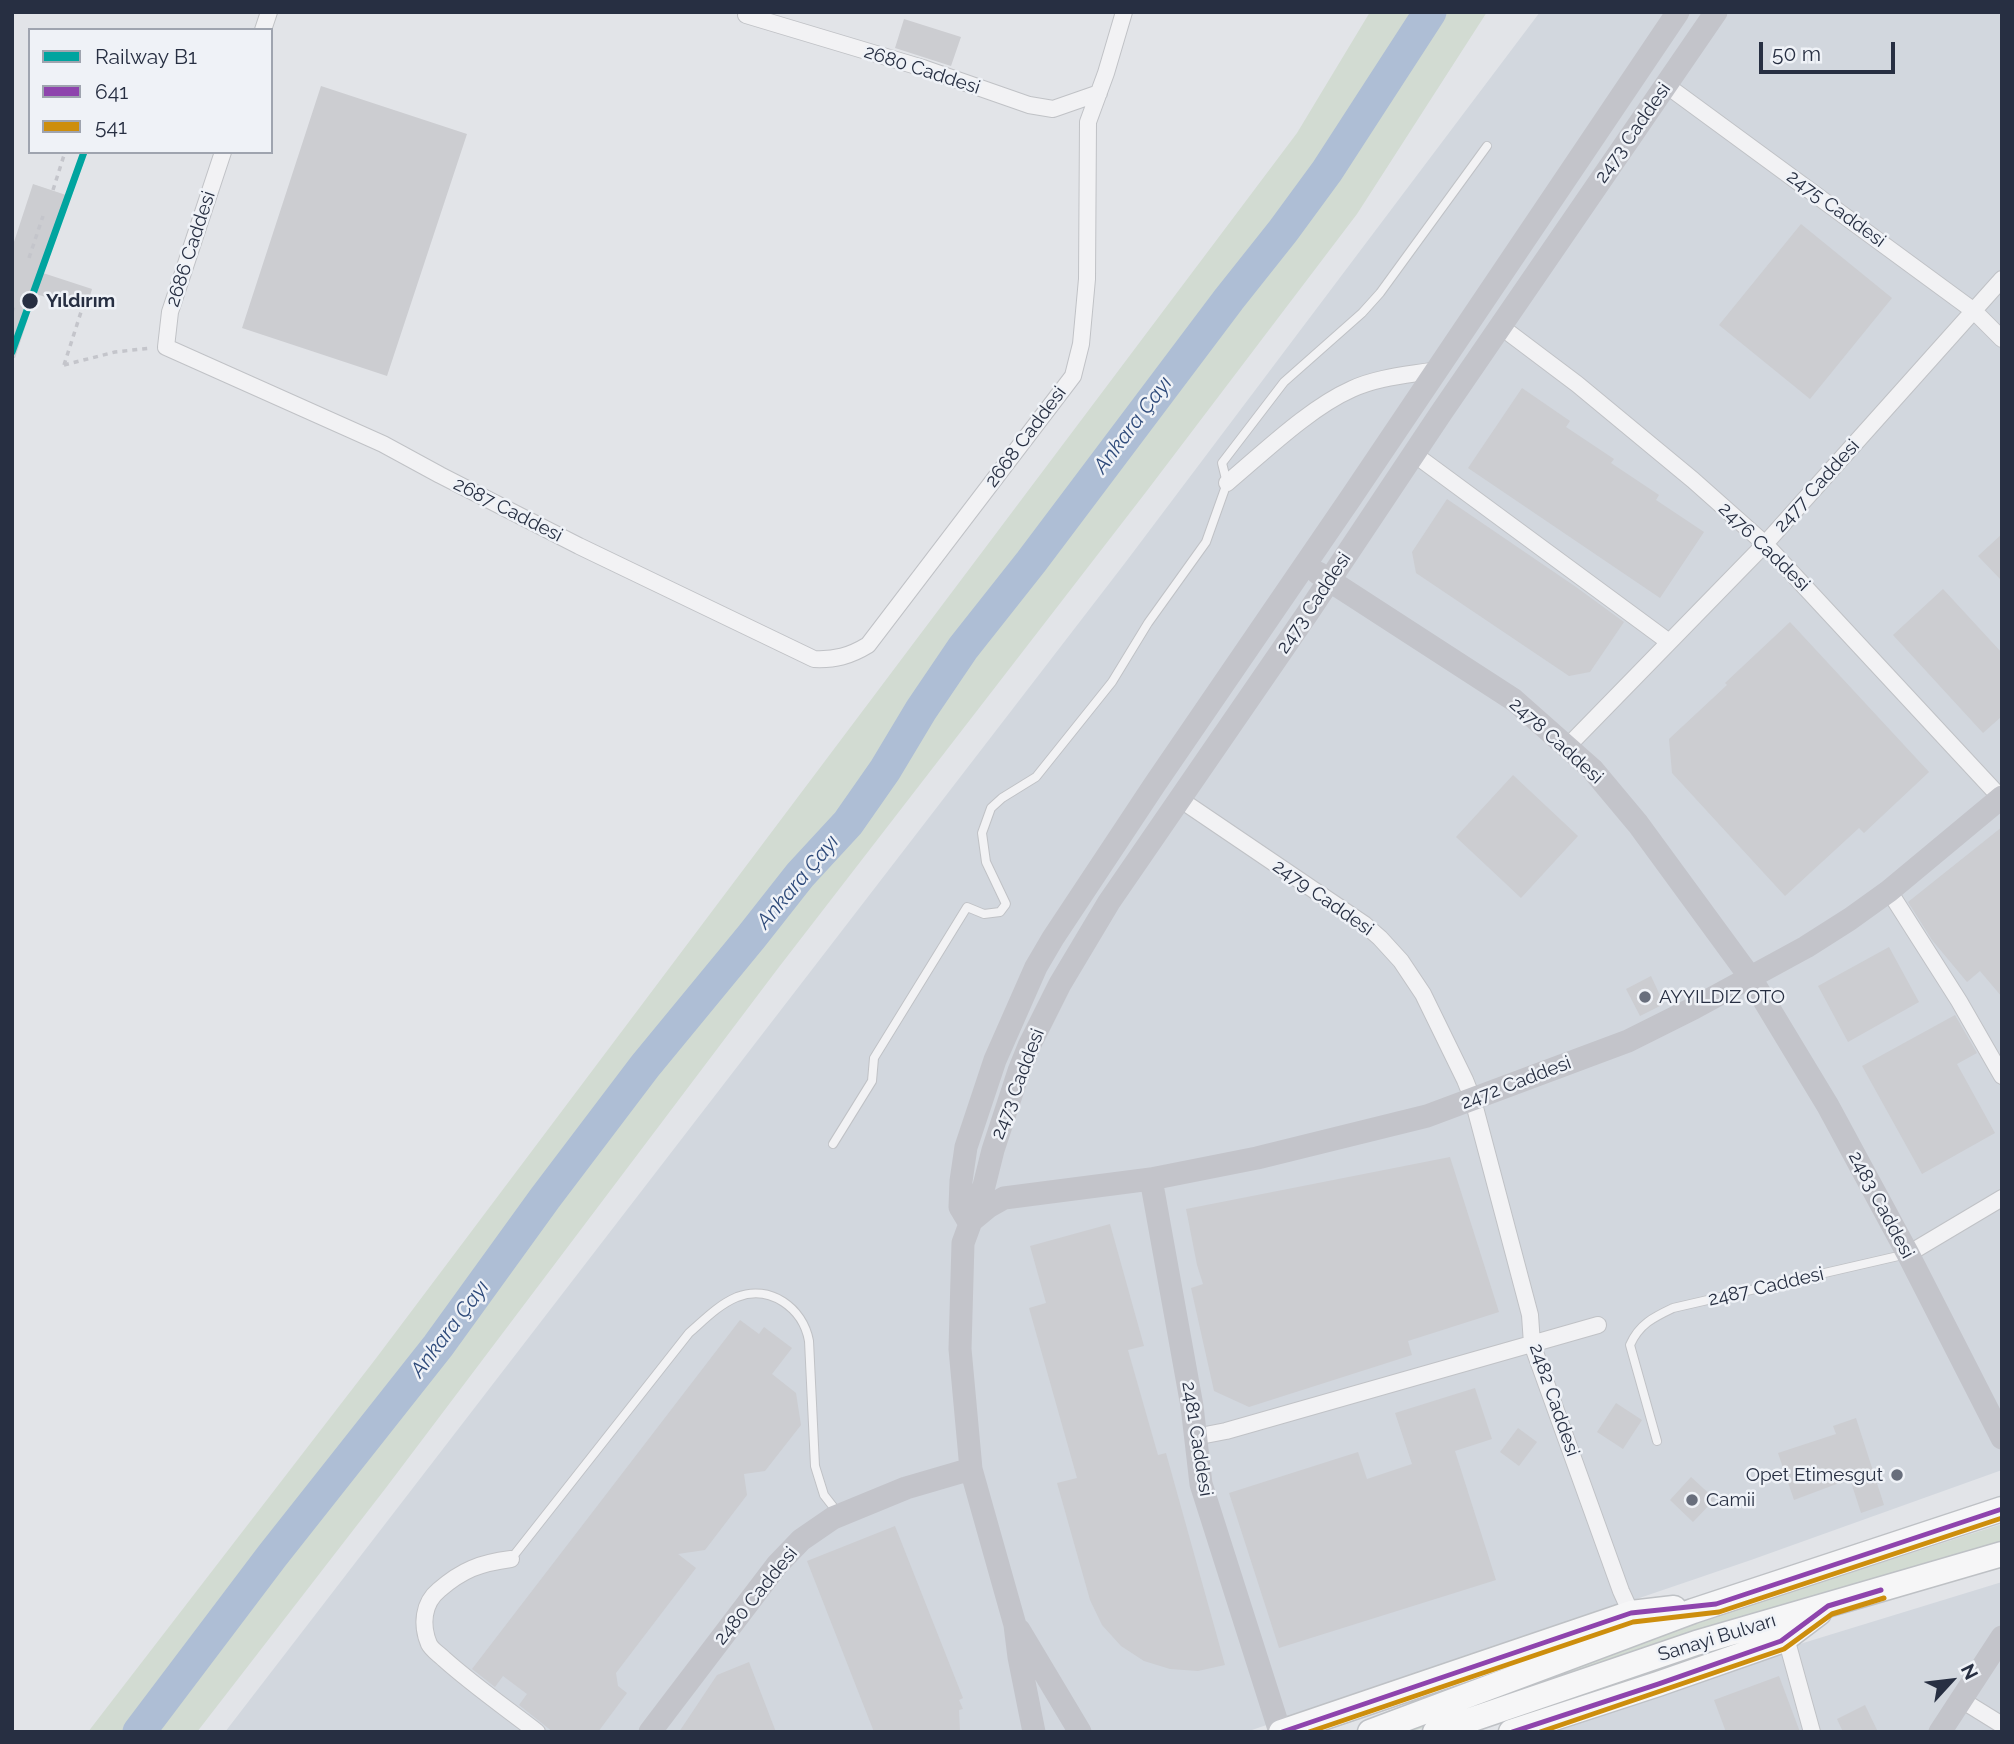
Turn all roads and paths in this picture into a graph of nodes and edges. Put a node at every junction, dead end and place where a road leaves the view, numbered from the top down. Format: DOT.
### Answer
graph roads {
  1 [pos="1124,12"];
  2 [pos="1678,12"];
  3 [pos="1716,12"];
  4 [pos="746,15"];
  5 [pos="1666,85"];
  6 [pos="1099,93"];
  7 [pos="1487,146"];
  8 [pos="64,154"];
  9 [pos="222,154"];
  10 [pos="53,190"];
  11 [pos="43,216"];
  12 [pos="29,258"];
  13 [pos="2002,279"];
  14 [pos="15,304"];
  15 [pos="1974,311"];
  16 [pos="12,312"];
  17 [pos="81,312"];
  18 [pos="1500,326"];
  19 [pos="2002,339"];
  20 [pos="166,347"];
  21 [pos="1436,370"];
  22 [pos="1414,454"];
  23 [pos="1227,483"];
  24 [pos="1765,544"];
  25 [pos="1305,565"];
  26 [pos="1329,581"];
  27 [pos="1669,642"];
  28 [pos="851,654"];
  29 [pos="1567,747"];
  30 [pos="1181,800"];
  31 [pos="2000,803"];
  32 [pos="1889,891"];
  33 [pos="1750,977"];
  34 [pos="2002,1076"];
  35 [pos="1473,1100"];
  36 [pos="833,1144"];
  37 [pos="1151,1179"];
  38 [pos="2002,1198"];
  39 [pos="969,1222"];
  40 [pos="1908,1254"];
  41 [pos="1598,1325"];
  42 [pos="1532,1344"];
  43 [pos="1195,1437"];
  44 [pos="2002,1438"];
  45 [pos="1657,1441"];
  46 [pos="971,1469"];
  47 [pos="2002,1509"];
  48 [pos="840,1516"];
  49 [pos="2002,1554"];
  50 [pos="511,1559"];
  51 [pos="1716,1604"];
  52 [pos="1828,1606"];
  53 [pos="1631,1613"];
  54 [pos="1015,1625"];
  55 [pos="2002,1637"];
  56 [pos="1786,1638"];
  57 [pos="1960,1699"];
  58 [pos="1028,1703"];
  59 [pos="1075,1724"];
  60 [pos="2002,1725"];
  61 [pos="1527,1729"];
  62 [pos="537,1732"];
  63 [pos="650,1732"];
  64 [pos="1024,1732"];
  65 [pos="1034,1732"];
  66 [pos="1096,1732"];
  67 [pos="1281,1732"];
  68 [pos="1370,1732"];
  69 [pos="1435,1732"];
  70 [pos="1812,1732"];
  71 [pos="1940,1732"];
  1 -- 6 [label="street, 2668 Caddesi"];
  2 -- 21 [label="street, 2473 Caddesi"];
  3 -- 5 [label="street, 2473 Caddesi"];
  4 -- 6 [label="street, 2680 Caddesi"];
  5 -- 15 [label="street, 2475 Caddesi"];
  5 -- 18 [label="street, 2473 Caddesi"];
  6 -- 28 [label="street, 2668 Caddesi"];
  7 -- 23 [label="lane"];
  8 -- 10 [label="path"];
  9 -- 20 [label="street, 2686 Caddesi"];
  11 -- 12 [label="path"];
  13 -- 15 [label="street, 2477 Caddesi"];
  14 -- 16 [label="path"];
  15 -- 19 [label="street, 2475 Caddesi"];
  15 -- 24 [label="street, 2477 Caddesi"];
  17 -- 20 [label="path"];
  18 -- 22 [label="street, 2473 Caddesi"];
  18 -- 24 [label="street, 2476 Caddesi"];
  20 -- 28 [label="street, 2687 Caddesi"];
  21 -- 23 [label="street"];
  21 -- 25 [label="street, 2473 Caddesi"];
  22 -- 26 [label="street, 2473 Caddesi"];
  22 -- 27 [label="street"];
  23 -- 36 [label="lane"];
  24 -- 27 [label="street, 2477 Caddesi"];
  24 -- 31 [label="street, 2476 Caddesi"];
  25 -- 26 [label="street, 2478 Caddesi"];
  25 -- 39 [label="street, 2473 Caddesi"];
  26 -- 29 [label="street, 2478 Caddesi"];
  26 -- 30 [label="street, 2473 Caddesi"];
  27 -- 29 [label="street, 2477 Caddesi"];
  29 -- 33 [label="street, 2478 Caddesi"];
  30 -- 35 [label="street, 2479 Caddesi"];
  30 -- 39 [label="street, 2473 Caddesi"];
  31 -- 32 [label="street, 2472 Caddesi"];
  32 -- 33 [label="street, 2472 Caddesi"];
  32 -- 34 [label="street"];
  33 -- 35 [label="street, 2472 Caddesi"];
  33 -- 40 [label="street, 2483 Caddesi"];
  35 -- 37 [label="street, 2472 Caddesi"];
  35 -- 42 [label="street, 2482 Caddesi"];
  37 -- 39 [label="street, 2472 Caddesi"];
  37 -- 43 [label="street, 2481 Caddesi"];
  38 -- 40 [label="street, 2487 Caddesi"];
  39 -- 46 [label="street, 2473 Caddesi"];
  40 -- 44 [label="street, 2483 Caddesi"];
  40 -- 45 [label="lane, 2487 Caddesi"];
  41 -- 42 [label="street"];
  42 -- 43 [label="street"];
  42 -- 53 [label="street, 2482 Caddesi"];
  43 -- 67 [label="street, 2481 Caddesi"];
  46 -- 48 [label="street, 2480 Caddesi"];
  46 -- 54 [label="street, 2473 Caddesi"];
  47 -- 51 [label="main road, Sanayi Bulvarı"];
  48 -- 50 [label="lane"];
  48 -- 63 [label="street, 2480 Caddesi"];
  49 -- 52 [label="main road, Sanayi Bulvarı"];
  50 -- 62 [label="street"];
  51 -- 53 [label="main road"];
  51 -- 68 [label="main road, Sanayi Bulvarı"];
  52 -- 56 [label="main road"];
  52 -- 69 [label="main road, Sanayi Bulvarı"];
  53 -- 67 [label="main road"];
  54 -- 58 [label="street, 2473 Caddesi"];
  54 -- 59 [label="street, 2473 Caddesi"];
  55 -- 57 [label="street"];
  56 -- 61 [label="main road"];
  56 -- 70 [label="street"];
  57 -- 60 [label="street"];
  57 -- 71 [label="street"];
  58 -- 64 [label="street"];
  58 -- 65 [label="street, 2473 Caddesi"];
  59 -- 66 [label="street"];
}
